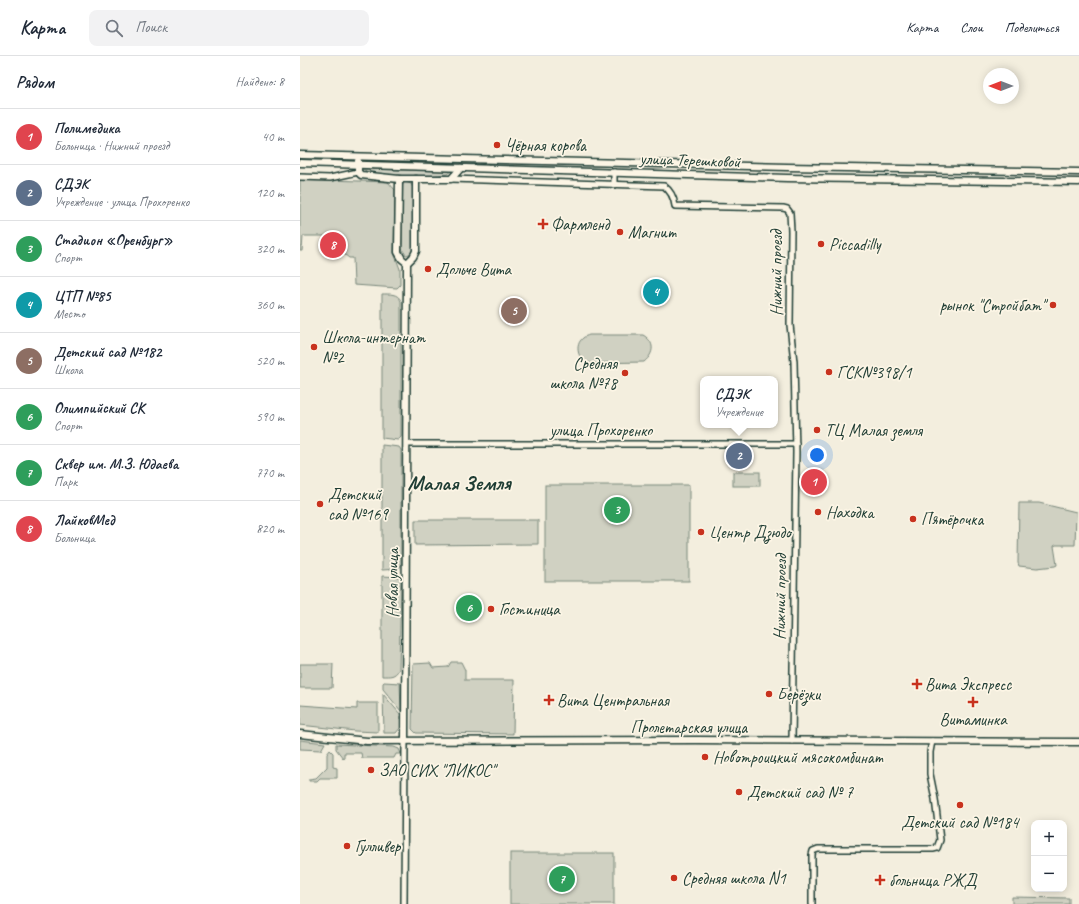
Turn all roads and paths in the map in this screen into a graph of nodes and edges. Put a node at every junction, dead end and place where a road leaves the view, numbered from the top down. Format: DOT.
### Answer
graph roads {
  1 [pos="300,155"];
  2 [pos="358,156"];
  3 [pos="551,162"];
  4 [pos="300,163"];
  5 [pos="358,168"];
  6 [pos="461,168"];
  7 [pos="551,170"];
  8 [pos="614,172"];
  9 [pos="1079,172"];
  10 [pos="300,177"];
  11 [pos="399,178"];
  12 [pos="416,179"];
  13 [pos="451,179"];
  14 [pos="1079,182"];
  15 [pos="614,185"];
  16 [pos="407,263"];
  17 [pos="407,444"];
  18 [pos="796,444"];
  19 [pos="300,734"];
  20 [pos="932,740"];
  21 [pos="405,741"];
  22 [pos="792,741"];
  23 [pos="1079,742"];
  24 [pos="404,904"];
  25 [pos="812,904"];
  1 -- 2 [label="main road, улица Терешковой"];
  2 -- 3 [label="main road, улица Терешковой"];
  2 -- 5 [label="main road"];
  3 -- 7 [label="main road"];
  3 -- 9 [label="main road, улица Терешковой"];
  4 -- 5 [label="main road, улица Терешковой"];
  5 -- 6 [label="main road, улица Терешковой"];
  5 -- 10 [label="street"];
  5 -- 11 [label="main road"];
  6 -- 7 [label="main road, улица Терешковой"];
  6 -- 13 [label="main road"];
  7 -- 8 [label="main road, улица Терешковой"];
  8 -- 14 [label="main road, улица Терешковой"];
  8 -- 15 [label="street"];
  11 -- 12 [label="main road"];
  11 -- 16 [label="main road, Новая улица"];
  12 -- 13 [label="main road"];
  12 -- 16 [label="main road, Новая улица"];
  13 -- 15 [label="street"];
  15 -- 18 [label="street, Нижний проезд"];
  16 -- 17 [label="main road, Новая улица"];
  17 -- 18 [label="street, улица Прохоренко"];
  17 -- 21 [label="main road, Новая улица"];
  18 -- 22 [label="street, Нижний проезд"];
  19 -- 21 [label="main road, Пролетарская улица"];
  20 -- 22 [label="main road, Пролетарская улица"];
  20 -- 23 [label="main road, Пролетарская улица"];
  20 -- 25 [label="street"];
  21 -- 22 [label="main road, Пролетарская улица"];
  21 -- 24 [label="street, Новая улица"];
}
